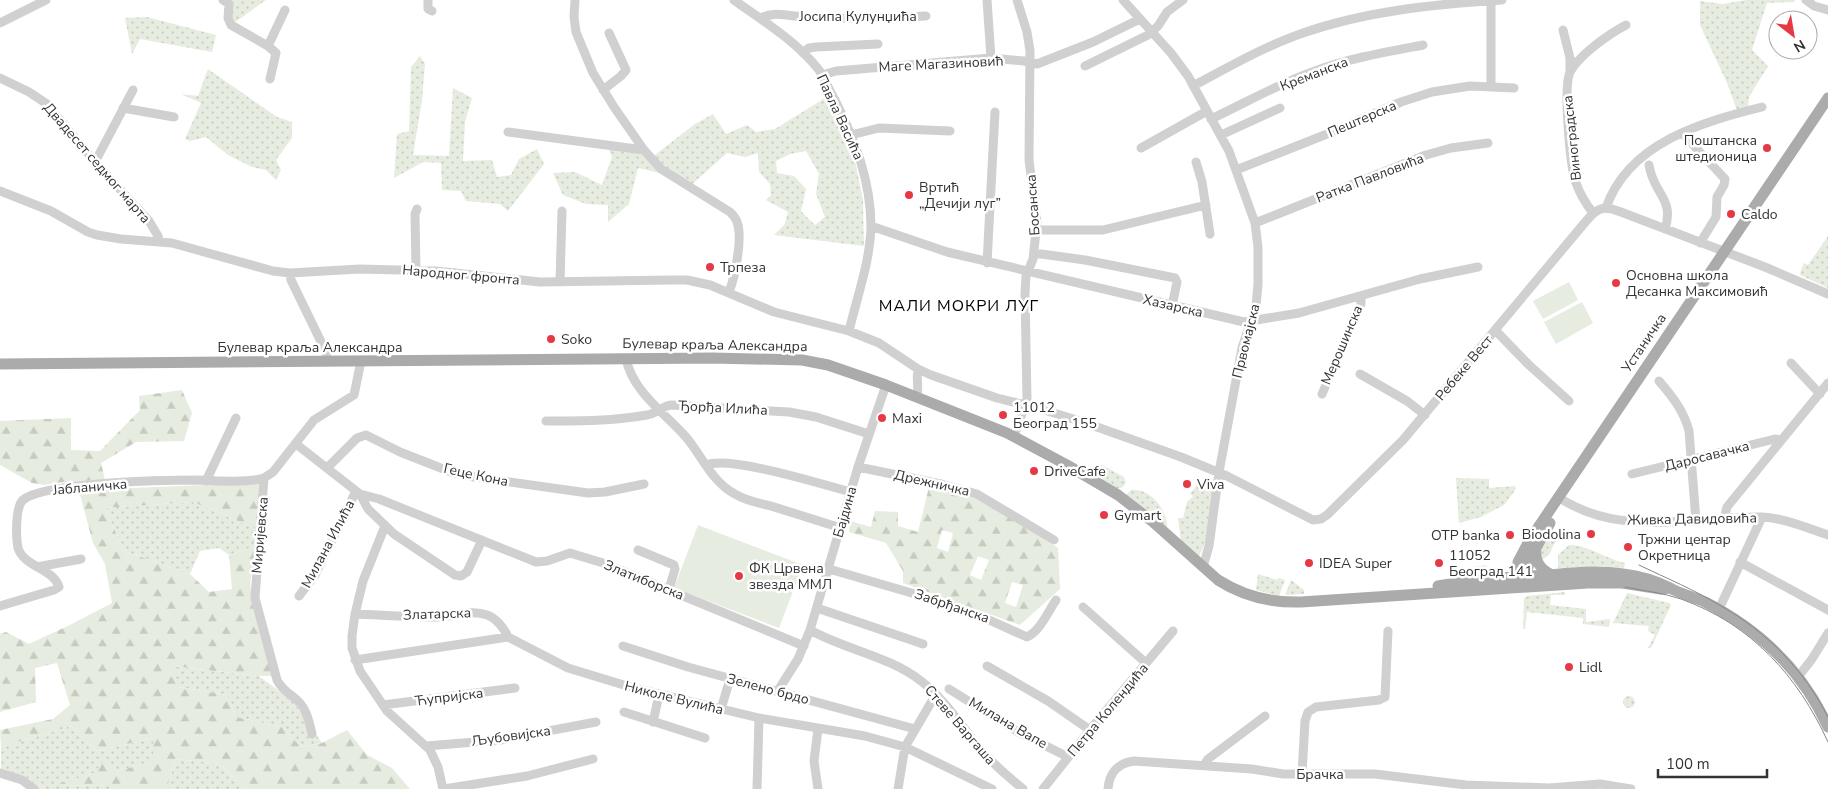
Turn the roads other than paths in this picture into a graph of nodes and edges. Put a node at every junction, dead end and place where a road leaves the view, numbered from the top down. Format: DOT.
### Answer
graph roads {
  1 [pos="46,0"];
  2 [pos="223,0"];
  3 [pos="428,0"];
  4 [pos="575,0"];
  5 [pos="734,0"];
  6 [pos="987,0"];
  7 [pos="1017,0"];
  8 [pos="1123,0"];
  9 [pos="1183,0"];
  10 [pos="1502,0"];
  11 [pos="1806,0"];
  12 [pos="1492,1"];
  13 [pos="285,10"];
  14 [pos="1828,10"];
  15 [pos="432,11"];
  16 [pos="926,16"];
  17 [pos="761,18"];
  18 [pos="1140,19"];
  19 [pos="0,23"];
  20 [pos="1626,25"];
  21 [pos="1563,30"];
  22 [pos="1152,32"];
  23 [pos="609,33"];
  24 [pos="878,44"];
  25 [pos="1423,45"];
  26 [pos="268,46"];
  27 [pos="803,53"];
  28 [pos="991,58"];
  29 [pos="1030,63"];
  30 [pos="1085,66"];
  31 [pos="1570,72"];
  32 [pos="822,76"];
  33 [pos="0,78"];
  34 [pos="270,78"];
  35 [pos="1194,86"];
  36 [pos="1491,87"];
  37 [pos="1514,88"];
  38 [pos="133,90"];
  39 [pos="602,90"];
  40 [pos="1828,98"];
  41 [pos="123,108"];
  42 [pos="1280,108"];
  43 [pos="1762,108"];
  44 [pos="1828,111"];
  45 [pos="995,112"];
  46 [pos="1209,115"];
  47 [pos="174,117"];
  48 [pos="950,131"];
  49 [pos="508,132"];
  50 [pos="1682,133"];
  51 [pos="851,135"];
  52 [pos="1221,135"];
  53 [pos="1488,143"];
  54 [pos="1141,148"];
  55 [pos="644,150"];
  56 [pos="95,162"];
  57 [pos="1196,162"];
  58 [pos="1649,165"];
  59 [pos="1236,170"];
  60 [pos="0,191"];
  61 [pos="1206,205"];
  62 [pos="1606,208"];
  63 [pos="417,209"];
  64 [pos="562,212"];
  65 [pos="1594,213"];
  66 [pos="1255,223"];
  67 [pos="871,226"];
  68 [pos="1665,229"];
  69 [pos="1037,230"];
  70 [pos="1210,234"];
  71 [pos="159,241"];
  72 [pos="1700,243"];
  73 [pos="1034,253"];
  74 [pos="1728,253"];
  75 [pos="987,263"];
  76 [pos="1478,267"];
  77 [pos="416,270"];
  78 [pos="1028,271"];
  79 [pos="290,273"];
  80 [pos="560,282"];
  81 [pos="729,292"];
  82 [pos="1828,294"];
  83 [pos="1361,297"];
  84 [pos="1172,306"];
  85 [pos="1251,322"];
  86 [pos="1495,330"];
  87 [pos="849,331"];
  88 [pos="626,359"];
  89 [pos="328,361"];
  90 [pos="361,361"];
  91 [pos="1791,363"];
  92 [pos="0,364"];
  93 [pos="918,369"];
  94 [pos="1360,374"];
  95 [pos="1659,381"];
  96 [pos="1828,383"];
  97 [pos="886,385"];
  98 [pos="1322,394"];
  99 [pos="1820,394"];
  100 [pos="916,397"];
  101 [pos="1569,401"];
  102 [pos="1026,405"];
  103 [pos="658,411"];
  104 [pos="1425,415"];
  105 [pos="236,418"];
  106 [pos="546,421"];
  107 [pos="868,434"];
  108 [pos="1014,436"];
  109 [pos="1781,440"];
  110 [pos="296,444"];
  111 [pos="1692,460"];
  112 [pos="707,465"];
  113 [pos="858,467"];
  114 [pos="327,468"];
  115 [pos="1219,472"];
  116 [pos="1632,474"];
  117 [pos="264,478"];
  118 [pos="206,481"];
  119 [pos="644,484"];
  120 [pos="851,492"];
  121 [pos="358,493"];
  122 [pos="1561,499"];
  123 [pos="1762,517"];
  124 [pos="1724,519"];
  125 [pos="1696,521"];
  126 [pos="385,526"];
  127 [pos="841,528"];
  128 [pos="1828,535"];
  129 [pos="482,540"];
  130 [pos="1054,540"];
  131 [pos="1536,545"];
  132 [pos="638,550"];
  133 [pos="81,559"];
  134 [pos="1518,562"];
  135 [pos="1740,562"];
  136 [pos="37,567"];
  137 [pos="1203,567"];
  138 [pos="829,569"];
  139 [pos="1552,575"];
  140 [pos="1496,578"];
  141 [pos="1520,581"];
  142 [pos="1669,588"];
  143 [pos="669,589"];
  144 [pos="1395,595"];
  145 [pos="299,596"];
  146 [pos="1056,600"];
  147 [pos="0,606"];
  148 [pos="1083,607"];
  149 [pos="817,608"];
  150 [pos="1718,609"];
  151 [pos="1828,610"];
  152 [pos="355,614"];
  153 [pos="810,630"];
  154 [pos="1173,631"];
  155 [pos="1388,631"];
  156 [pos="1828,632"];
  157 [pos="508,637"];
  158 [pos="923,644"];
  159 [pos="623,646"];
  160 [pos="804,646"];
  161 [pos="355,660"];
  162 [pos="1146,663"];
  163 [pos="988,666"];
  164 [pos="1798,677"];
  165 [pos="730,679"];
  166 [pos="515,688"];
  167 [pos="949,689"];
  168 [pos="777,692"];
  169 [pos="936,694"];
  170 [pos="659,695"];
  171 [pos="383,705"];
  172 [pos="720,710"];
  173 [pos="624,712"];
  174 [pos="1265,716"];
  175 [pos="759,718"];
  176 [pos="596,722"];
  177 [pos="653,722"];
  178 [pos="1828,727"];
  179 [pos="818,729"];
  180 [pos="915,729"];
  181 [pos="1090,730"];
  182 [pos="312,734"];
  183 [pos="706,738"];
  184 [pos="426,746"];
  185 [pos="905,747"];
  186 [pos="1068,757"];
  187 [pos="593,759"];
  188 [pos="1204,765"];
  189 [pos="0,773"];
  190 [pos="1302,774"];
  191 [pos="1549,788"];
  192 [pos="34,789"];
  193 [pos="443,789"];
  194 [pos="757,789"];
  195 [pos="818,789"];
  196 [pos="898,789"];
  197 [pos="992,789"];
  198 [pos="1023,789"];
  199 [pos="1043,789"];
  200 [pos="1108,789"];
  201 [pos="1631,789"];
  1 -- 19 [label="street"];
  2 -- 26 [label="street"];
  3 -- 15 [label="street"];
  4 -- 39 [label="street"];
  5 -- 17 [label="street, Павла Васића"];
  6 -- 28 [label="street"];
  7 -- 29 [label="street, Босанска"];
  8 -- 18 [label="street, Првомајска"];
  9 -- 22 [label="street"];
  10 -- 12 [label="street"];
  11 -- 14 [label="street"];
  12 -- 35 [label="street"];
  12 -- 36 [label="street"];
  13 -- 26 [label="street"];
  16 -- 17 [label="street, Јосипа Кулунџића"];
  17 -- 27 [label="street, Павла Васића"];
  18 -- 22 [label="street, Првомајска"];
  18 -- 29 [label="street, Маге Магазиновић"];
  20 -- 31 [label="street"];
  21 -- 31 [label="street, Виноградска"];
  22 -- 30 [label="street"];
  22 -- 35 [label="street, Првомајска"];
  23 -- 39 [label="street"];
  24 -- 27 [label="street"];
  25 -- 46 [label="street, Креманска"];
  26 -- 34 [label="street"];
  27 -- 32 [label="street, Павла Васића"];
  28 -- 29 [label="street, Маге Магазиновић"];
  28 -- 32 [label="street, Маге Магазиновић"];
  29 -- 69 [label="street, Босанска"];
  31 -- 65 [label="street, Виноградска"];
  32 -- 51 [label="street, Павла Васића"];
  33 -- 56 [label="street, Двадесет седмог марта"];
  35 -- 46 [label="street, Првомајска"];
  36 -- 37 [label="street, Пештерска"];
  36 -- 59 [label="street, Пештерска"];
  38 -- 41 [label="street"];
  39 -- 55 [label="street"];
  40 -- 74 [label="main road, Устаничка"];
  41 -- 47 [label="street"];
  41 -- 56 [label="street"];
  42 -- 52 [label="street"];
  43 -- 50 [label="street"];
  44 -- 74 [label="main road, Устаничка"];
  45 -- 75 [label="street"];
  46 -- 52 [label="street, Првомајска"];
  46 -- 54 [label="street, Креманска"];
  48 -- 51 [label="street"];
  49 -- 55 [label="street"];
  50 -- 62 [label="street"];
  50 -- 72 [label="street"];
  51 -- 67 [label="street, Павла Васића"];
  52 -- 59 [label="street, Првомајска"];
  53 -- 66 [label="street, Ратка Павловића"];
  55 -- 81 [label="street"];
  56 -- 71 [label="street, Двадесет седмог марта"];
  57 -- 61 [label="street"];
  58 -- 68 [label="street"];
  59 -- 66 [label="street, Првомајска"];
  60 -- 71 [label="street, Народног фронта"];
  61 -- 69 [label="street"];
  61 -- 70 [label="street"];
  62 -- 65 [label="street, Ребеке Вест"];
  62 -- 68 [label="street"];
  63 -- 77 [label="street"];
  64 -- 80 [label="street"];
  65 -- 86 [label="street, Ребеке Вест"];
  66 -- 85 [label="street, Првомајска"];
  67 -- 75 [label="street, Хазарска"];
  67 -- 87 [label="street, Павла Васића"];
  68 -- 72 [label="street"];
  69 -- 73 [label="street, Босанска"];
  71 -- 79 [label="street, Народног фронта"];
  72 -- 74 [label="street"];
  73 -- 78 [label="street, Босанска"];
  73 -- 84 [label="street"];
  74 -- 82 [label="street"];
  74 -- 122 [label="main road, Устаничка"];
  75 -- 78 [label="street, Хазарска"];
  76 -- 83 [label="street, Хазарска"];
  77 -- 79 [label="street, Народног фронта"];
  77 -- 80 [label="street, Народног фронта"];
  78 -- 84 [label="street, Хазарска"];
  78 -- 102 [label="street, Босанска"];
  79 -- 89 [label="street"];
  80 -- 81 [label="street, Народног фронта"];
  81 -- 87 [label="street, Народног фронта"];
  83 -- 85 [label="street, Хазарска"];
  83 -- 98 [label="street, Мерошинска"];
  84 -- 85 [label="street, Хазарска"];
  85 -- 115 [label="street, Првомајска"];
  86 -- 101 [label="street"];
  86 -- 104 [label="street, Ребеке Вест"];
  87 -- 93 [label="street, Народног фронта"];
  88 -- 90 [label="main road, Булевар краља Александра"];
  88 -- 97 [label="main road, Булевар краља Александра"];
  88 -- 103 [label="street"];
  89 -- 90 [label="main road, Булевар краља Александра"];
  89 -- 92 [label="main road, Булевар краља Александра"];
  90 -- 110 [label="street, Миријевска"];
  91 -- 99 [label="street"];
  93 -- 100 [label="street"];
  93 -- 102 [label="street, Народног фронта"];
  94 -- 104 [label="street"];
  95 -- 111 [label="street"];
  96 -- 99 [label="street"];
  97 -- 100 [label="main road, Булевар краља Александра"];
  97 -- 107 [label="street, Бајдина"];
  99 -- 109 [label="street"];
  100 -- 108 [label="main road, Булевар краља Александра"];
  102 -- 108 [label="street, Босанска"];
  102 -- 115 [label="street, Народног фронта"];
  103 -- 106 [label="street, Ђорђа Илића"];
  103 -- 107 [label="street, Ђорђа Илића"];
  103 -- 112 [label="street"];
  104 -- 115 [label="street, Ребеке Вест"];
  105 -- 118 [label="street"];
  107 -- 113 [label="street, Бајдина"];
  108 -- 137 [label="main road, Булевар краља Александра"];
  109 -- 111 [label="street, Даросавачка"];
  109 -- 124 [label="street"];
  110 -- 114 [label="street, Златиборска"];
  110 -- 117 [label="street, Миријевска"];
  111 -- 116 [label="street, Даросавачка"];
  111 -- 125 [label="street"];
  112 -- 120 [label="street"];
  112 -- 127 [label="street"];
  113 -- 120 [label="street, Бајдина"];
  113 -- 130 [label="street, Дрежничка"];
  114 -- 119 [label="street, Геце Кона"];
  114 -- 121 [label="street, Златиборска"];
  115 -- 137 [label="street, Првомајска"];
  117 -- 118 [label="street, Јабланичка"];
  117 -- 182 [label="street, Миријевска"];
  118 -- 136 [label="street, Јабланичка"];
  120 -- 127 [label="street, Бајдина"];
  121 -- 126 [label="street, Златиборска"];
  121 -- 129 [label="street, Златиборска"];
  121 -- 145 [label="street, Милана Илића"];
  122 -- 125 [label="street, Живка Давидовића"];
  122 -- 131 [label="main road, Устаничка"];
  122 -- 134 [label="main road, Устаничка"];
  123 -- 124 [label="street, Живка Давидовића"];
  123 -- 128 [label="street, Живка Давидовића"];
  123 -- 135 [label="street"];
  124 -- 125 [label="street, Живка Давидовића"];
  126 -- 129 [label="street, Златиборска"];
  126 -- 152 [label="street"];
  127 -- 138 [label="street, Бајдина"];
  129 -- 143 [label="street, Златиборска"];
  131 -- 139 [label="main road"];
  131 -- 141 [label="main road, Устаничка"];
  132 -- 143 [label="street"];
  133 -- 136 [label="street"];
  134 -- 140 [label="main road"];
  134 -- 141 [label="main road, Устаничка"];
  135 -- 150 [label="street"];
  135 -- 151 [label="street"];
  136 -- 147 [label="street, Јабланичка"];
  137 -- 144 [label="main road, Булевар краља Александра"];
  138 -- 146 [label="street, Забрђанска"];
  138 -- 149 [label="street, Бајдина"];
  139 -- 141 [label="main road, Булевар краља Александра"];
  139 -- 142 [label="main road, Булевар краља Александра"];
  140 -- 141 [label="main road, Булевар краља Александра"];
  140 -- 144 [label="main road, Булевар краља Александра"];
  141 -- 142 [label="main road, Булевар краља Александра"];
  141 -- 144 [label="main road, Булевар краља Александра"];
  142 -- 150 [label="main road, Булевар краља Александра"];
  143 -- 160 [label="street, Златиборска"];
  148 -- 162 [label="street"];
  149 -- 153 [label="street, Бајдина"];
  149 -- 158 [label="street"];
  150 -- 164 [label="main road, Булевар краља Александра"];
  152 -- 157 [label="street, Златарска"];
  152 -- 161 [label="street"];
  153 -- 160 [label="street, Бајдина"];
  153 -- 169 [label="street, Стеве Варгаша"];
  154 -- 162 [label="street, Петра Колендића"];
  155 -- 190 [label="street"];
  156 -- 164 [label="street"];
  157 -- 161 [label="street"];
  157 -- 170 [label="street, Николе Вулића"];
  159 -- 165 [label="street, Зелено брдо"];
  160 -- 168 [label="street, Бајдина"];
  161 -- 171 [label="street"];
  162 -- 181 [label="street, Петра Колендића"];
  163 -- 181 [label="street"];
  164 -- 178 [label="main road, Булевар краља Александра"];
  165 -- 168 [label="street, Зелено брдо"];
  165 -- 172 [label="street"];
  166 -- 171 [label="street, Ћупријска"];
  167 -- 186 [label="street, Милана Вапе"];
  168 -- 180 [label="street, Зелено брдо"];
  169 -- 180 [label="street"];
  169 -- 198 [label="street, Стеве Варгаша"];
  170 -- 172 [label="street, Николе Вулића"];
  170 -- 177 [label="street"];
  171 -- 184 [label="street"];
  172 -- 175 [label="street, Николе Вулића"];
  173 -- 177 [label="street"];
  174 -- 188 [label="street"];
  175 -- 179 [label="street, Николе Вулића"];
  175 -- 194 [label="street"];
  176 -- 184 [label="street, Љубовијска"];
  177 -- 183 [label="street"];
  179 -- 185 [label="street, Николе Вулића"];
  179 -- 195 [label="street"];
  180 -- 185 [label="street"];
  181 -- 186 [label="street, Петра Колендића"];
  184 -- 193 [label="street"];
  185 -- 196 [label="street"];
  185 -- 197 [label="street, Николе Вулића"];
  186 -- 199 [label="street, Петра Колендића"];
  187 -- 193 [label="street"];
  188 -- 190 [label="street, Брачка"];
  188 -- 200 [label="street, Брачка"];
  189 -- 192 [label="street"];
  190 -- 191 [label="street, Брачка"];
  191 -- 201 [label="street, Брачка"];
}
